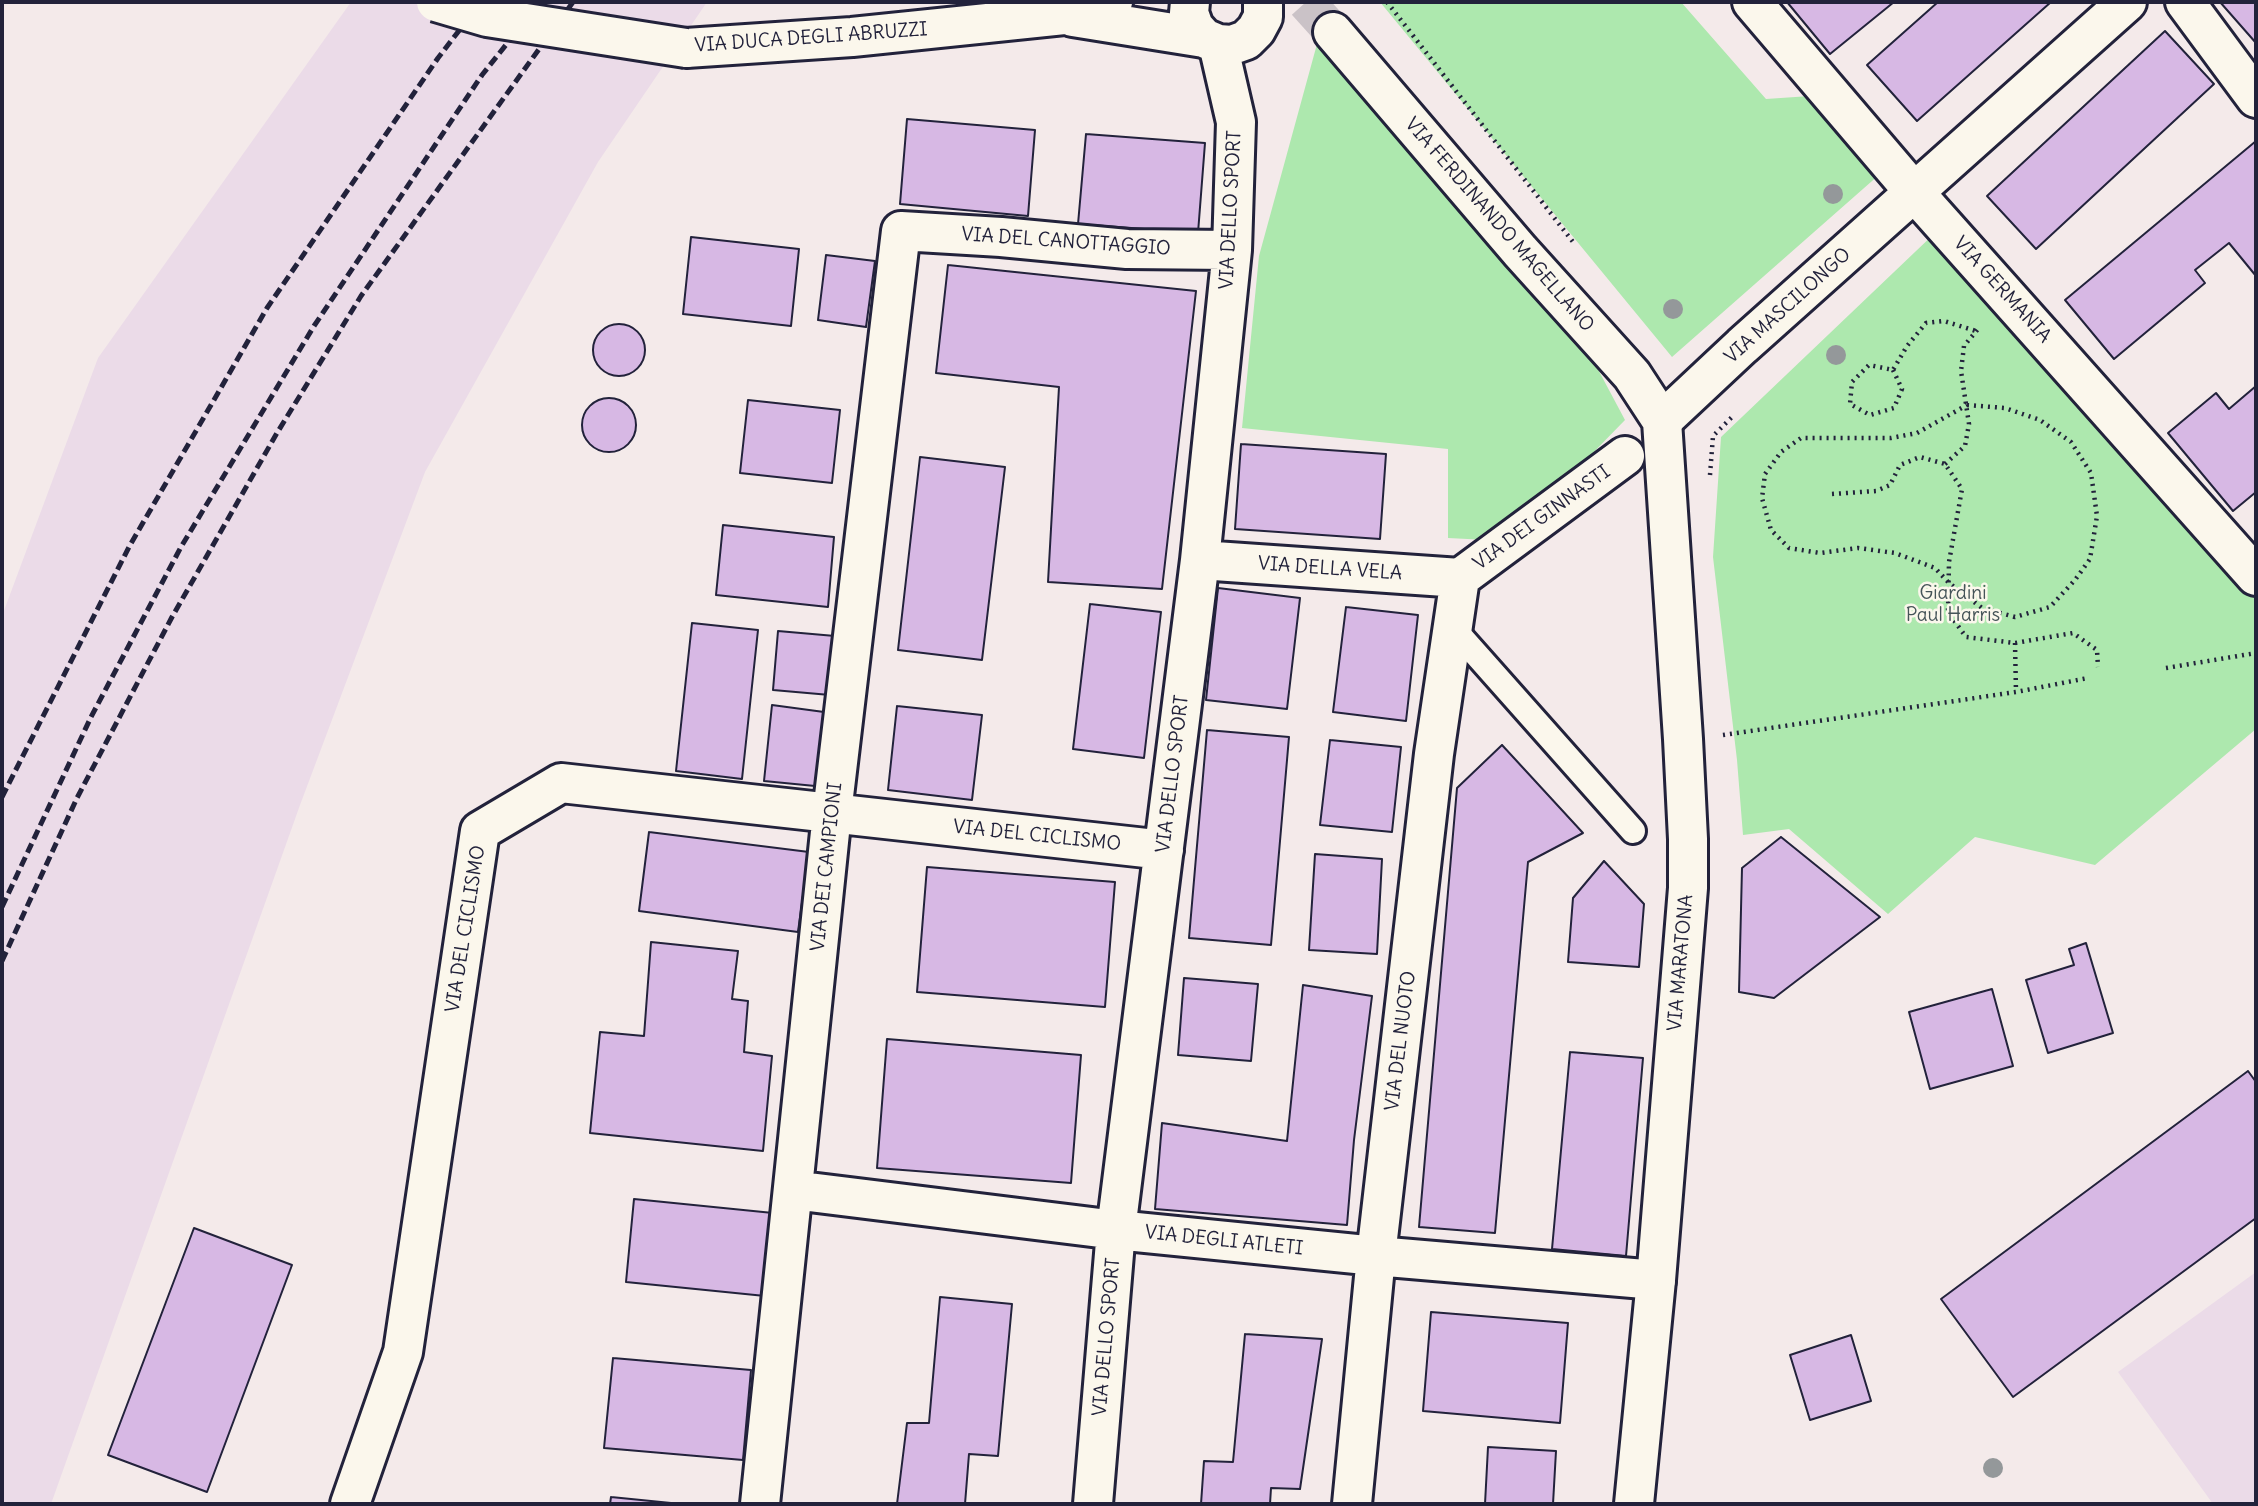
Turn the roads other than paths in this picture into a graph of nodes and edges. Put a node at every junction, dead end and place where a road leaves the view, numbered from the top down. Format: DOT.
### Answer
graph roads {
  1 [pos="436,2"];
  2 [pos="1113,2"];
  3 [pos="1190,2"];
  4 [pos="1263,2"];
  5 [pos="1752,2"];
  6 [pos="2127,2"];
  7 [pos="2185,2"];
  8 [pos="1064,15"];
  9 [pos="1333,32"];
  10 [pos="1211,41"];
  11 [pos="2256,98"];
  12 [pos="1915,193"];
  13 [pos="901,230"];
  14 [pos="1232,250"];
  15 [pos="1662,421"];
  16 [pos="1625,456"];
  17 [pos="2250,555"];
  18 [pos="1200,560"];
  19 [pos="1460,578"];
  20 [pos="1452,627"];
  21 [pos="832,813"];
  22 [pos="1633,831"];
  23 [pos="1164,850"];
  24 [pos="793,1190"];
  25 [pos="1116,1230"];
  26 [pos="1376,1256"];
  27 [pos="1656,1280"];
  28 [pos="350,1504"];
  29 [pos="760,1504"];
  30 [pos="1093,1504"];
  31 [pos="1352,1504"];
  32 [pos="1634,1504"];
  1 -- 8 [label="street, VIA DUCA DEGLI ABRUZZI, bridge"];
  2 -- 8 [label="street, VIA DUCA DEGLI ABRUZZI"];
  3 -- 10 [label="street, VIA DELLO SPORT"];
  4 -- 10 [label="street"];
  5 -- 12 [label="street, VIA GERMANIA"];
  6 -- 12 [label="street, VIA MASCILONGO"];
  7 -- 11 [label="street"];
  8 -- 10 [label="street, VIA DUCA DEGLI ABRUZZI"];
  9 -- 15 [label="street, VIA FERDINANDO MAGELLANO"];
  10 -- 14 [label="street, VIA DELLO SPORT"];
  12 -- 15 [label="street, VIA MASCILONGO"];
  12 -- 17 [label="street, VIA GERMANIA"];
  13 -- 14 [label="street, VIA DEL CANOTTAGGIO"];
  13 -- 21 [label="street, VIA DEI CAMPIONI"];
  14 -- 18 [label="street, VIA DELLO SPORT"];
  15 -- 27 [label="street, VIA MARATONA"];
  16 -- 19 [label="street, VIA DEI GINNASTI"];
  18 -- 19 [label="street, VIA DELLA VELA"];
  18 -- 23 [label="street, VIA DELLO SPORT"];
  19 -- 20 [label="street, VIA DEL NUOTO"];
  20 -- 22 [label="lane"];
  20 -- 26 [label="street, VIA DEL NUOTO"];
  21 -- 23 [label="street, VIA DEL CICLISMO"];
  21 -- 24 [label="street, VIA DEI CAMPIONI"];
  21 -- 28 [label="street, VIA DEL CICLISMO"];
  23 -- 25 [label="street, VIA DELLO SPORT"];
  24 -- 25 [label="street, VIA DEGLI ATLETI"];
  24 -- 29 [label="street, VIA DEI CAMPIONI"];
  25 -- 26 [label="street, VIA DEGLI ATLETI"];
  25 -- 30 [label="street, VIA DELLO SPORT"];
  26 -- 27 [label="street, VIA DEGLI ATLETI"];
  26 -- 31 [label="street, VIA DEL NUOTO"];
  27 -- 32 [label="street, VIA MARATONA"];
}
